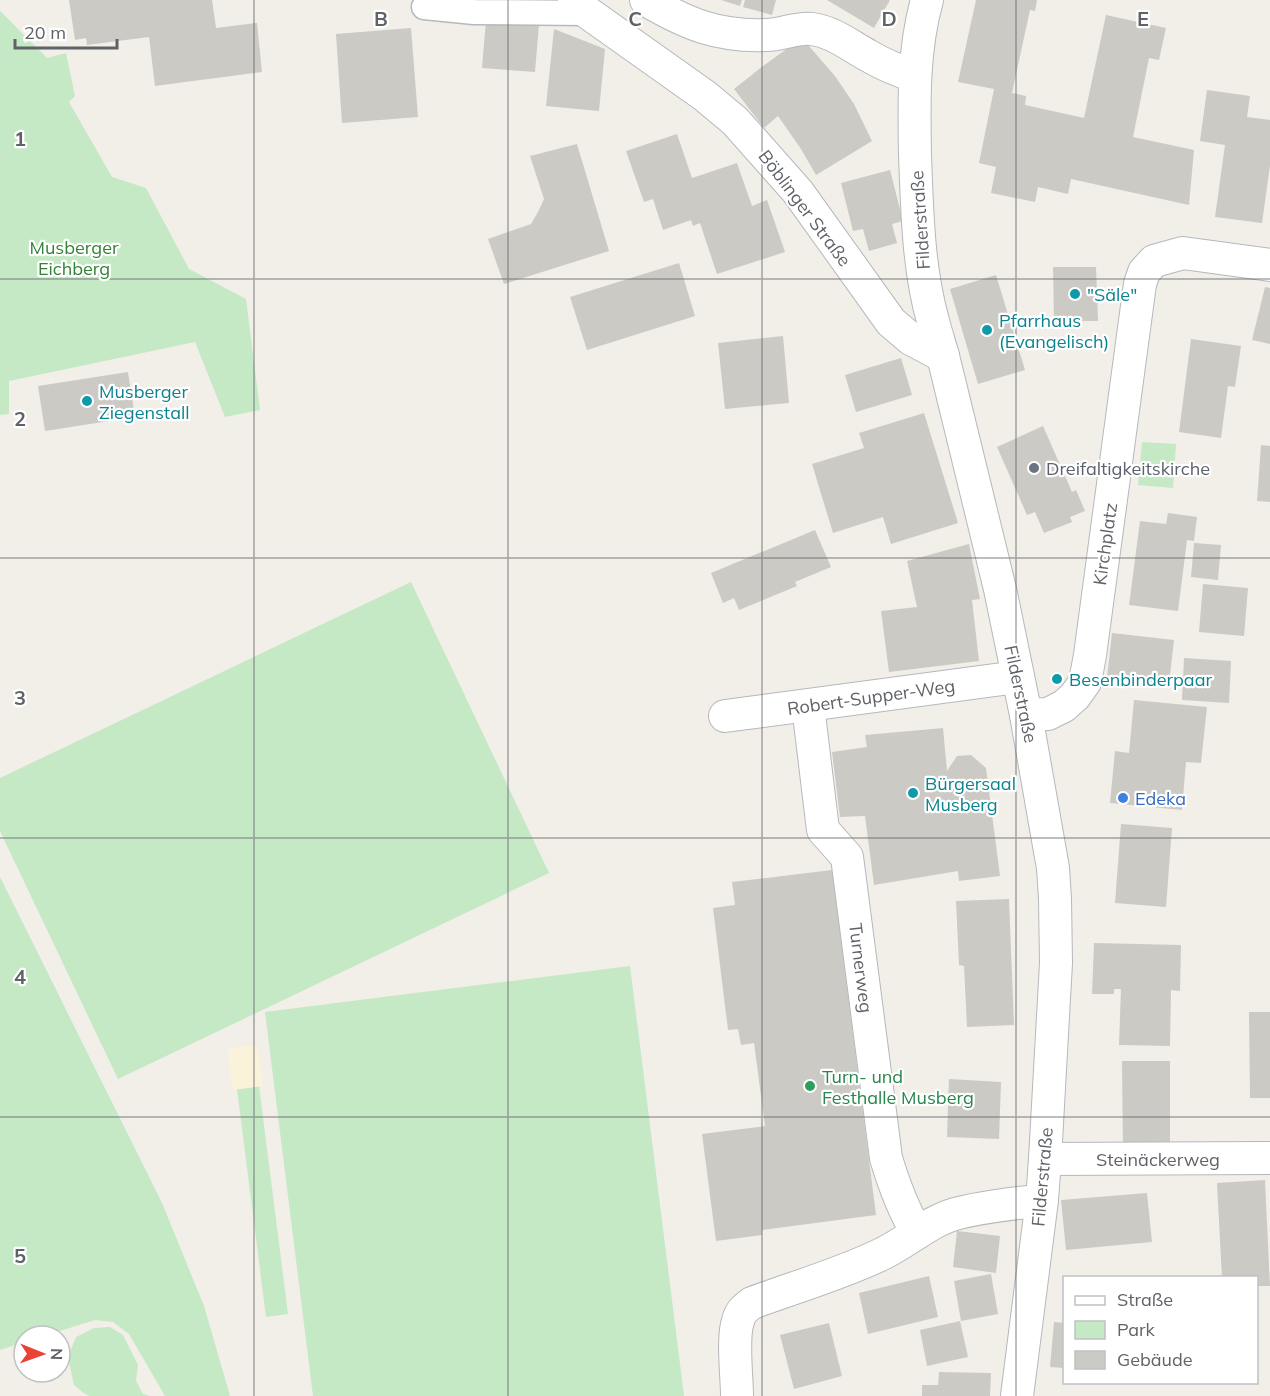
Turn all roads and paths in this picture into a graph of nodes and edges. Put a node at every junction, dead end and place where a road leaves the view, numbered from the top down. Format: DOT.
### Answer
graph roads {
  1 [pos="646,0"];
  2 [pos="927,0"];
  3 [pos="581,6"];
  4 [pos="424,7"];
  5 [pos="915,76"];
  6 [pos="1270,265"];
  7 [pos="943,356"];
  8 [pos="1017,677"];
  9 [pos="808,706"];
  10 [pos="725,716"];
  11 [pos="1026,716"];
  12 [pos="1270,1158"];
  13 [pos="1045,1159"];
  14 [pos="1042,1200"];
  15 [pos="917,1233"];
  16 [pos="737,1396"];
  17 [pos="1017,1396"];
  1 -- 5 [label="street"];
  2 -- 5 [label="street, Filderstraße"];
  3 -- 4 [label="street"];
  3 -- 7 [label="street, Böblinger Straße"];
  5 -- 7 [label="street, Filderstraße"];
  6 -- 11 [label="street, Kirchplatz"];
  7 -- 8 [label="street, Filderstraße"];
  8 -- 9 [label="street, Robert-Supper-Weg"];
  8 -- 11 [label="street, Filderstraße"];
  9 -- 10 [label="street, Robert-Supper-Weg"];
  9 -- 15 [label="street, Turnerweg"];
  11 -- 13 [label="street, Filderstraße"];
  12 -- 13 [label="street, Steinäckerweg"];
  13 -- 14 [label="street, Filderstraße"];
  14 -- 15 [label="street"];
  14 -- 17 [label="street, Filderstraße"];
  15 -- 16 [label="street"];
}
